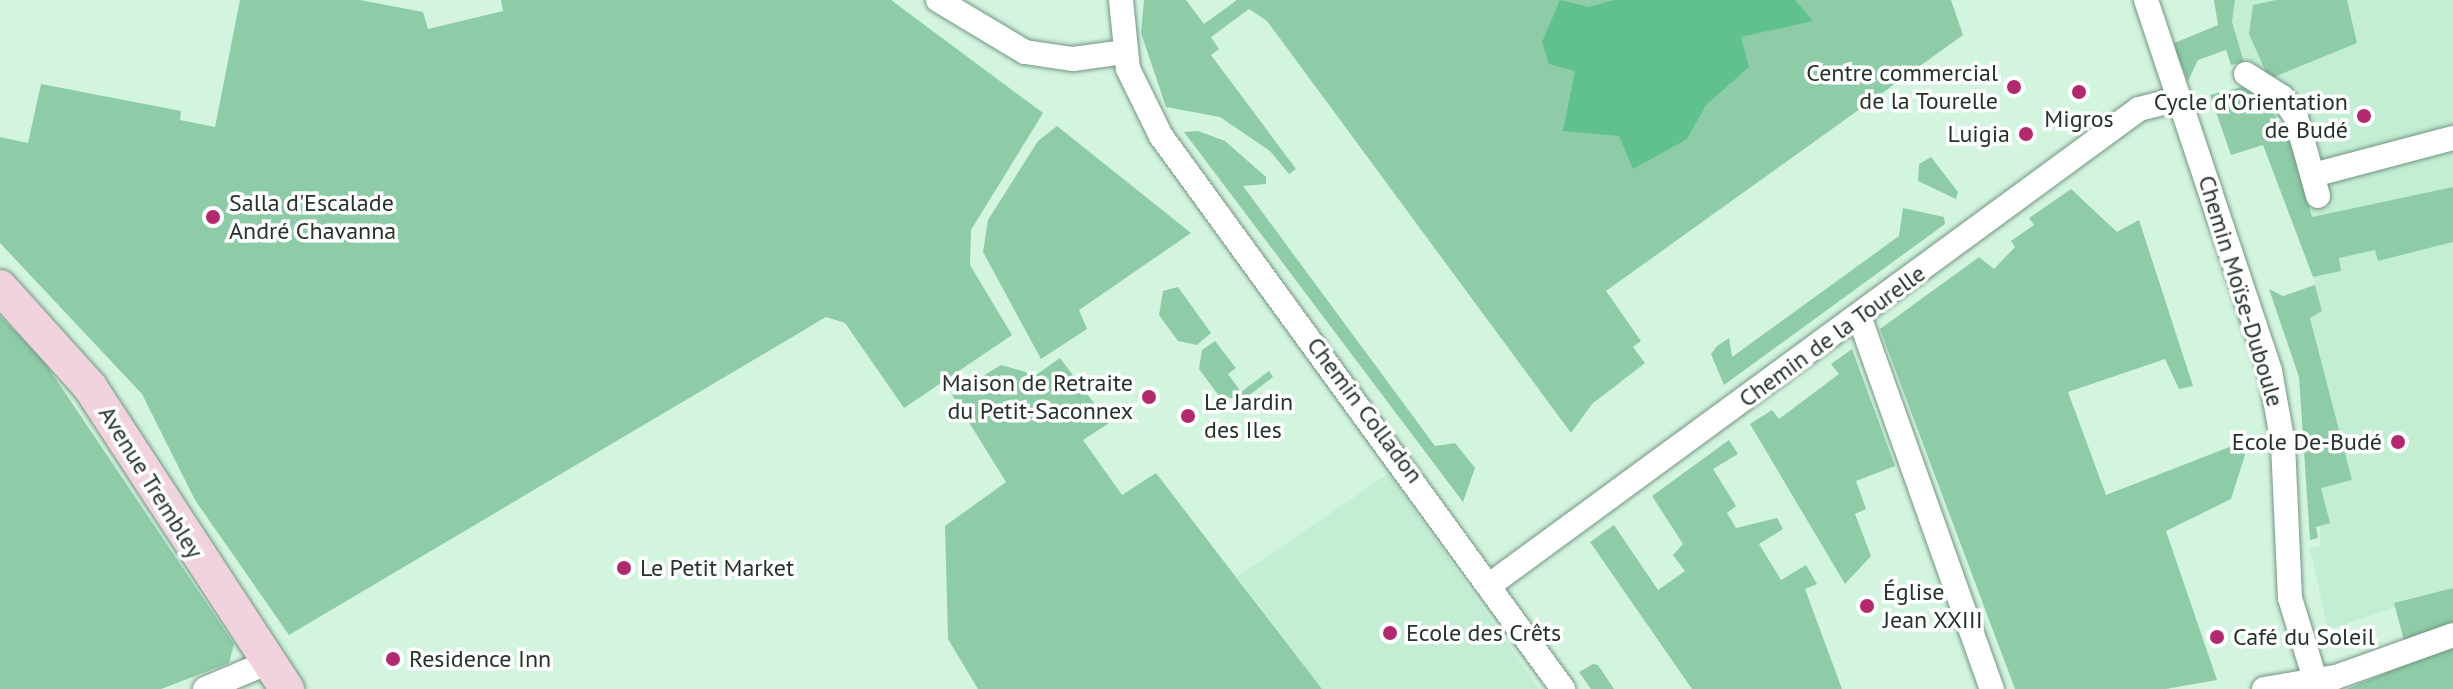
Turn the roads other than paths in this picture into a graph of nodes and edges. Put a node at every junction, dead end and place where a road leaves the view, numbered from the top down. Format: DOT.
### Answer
graph roads {
  1 [pos="938,0"];
  2 [pos="1121,0"];
  3 [pos="2146,0"];
  4 [pos="1124,52"];
  5 [pos="2246,74"];
  6 [pos="2176,100"];
  7 [pos="2453,138"];
  8 [pos="0,287"];
  9 [pos="1859,316"];
  10 [pos="1491,584"];
  11 [pos="2453,635"];
  12 [pos="278,676"];
  13 [pos="2316,685"];
  14 [pos="205,689"];
  15 [pos="1563,689"];
  16 [pos="1992,689"];
  17 [pos="2264,689"];
  1 -- 4 [label="street"];
  2 -- 4 [label="street"];
  3 -- 6 [label="street, Chemin Moïse-Duboule"];
  4 -- 10 [label="street, Chemin Colladon"];
  5 -- 7 [label="street"];
  6 -- 9 [label="street, Chemin de la Tourelle"];
  6 -- 13 [label="street, Chemin Moïse-Duboule"];
  8 -- 12 [label="street, Avenue Trembley"];
  9 -- 10 [label="street, Chemin de la Tourelle"];
  9 -- 16 [label="street"];
  10 -- 15 [label="street, Chemin Colladon"];
  11 -- 13 [label="street"];
  12 -- 14 [label="street"];
  13 -- 17 [label="street"];
}
